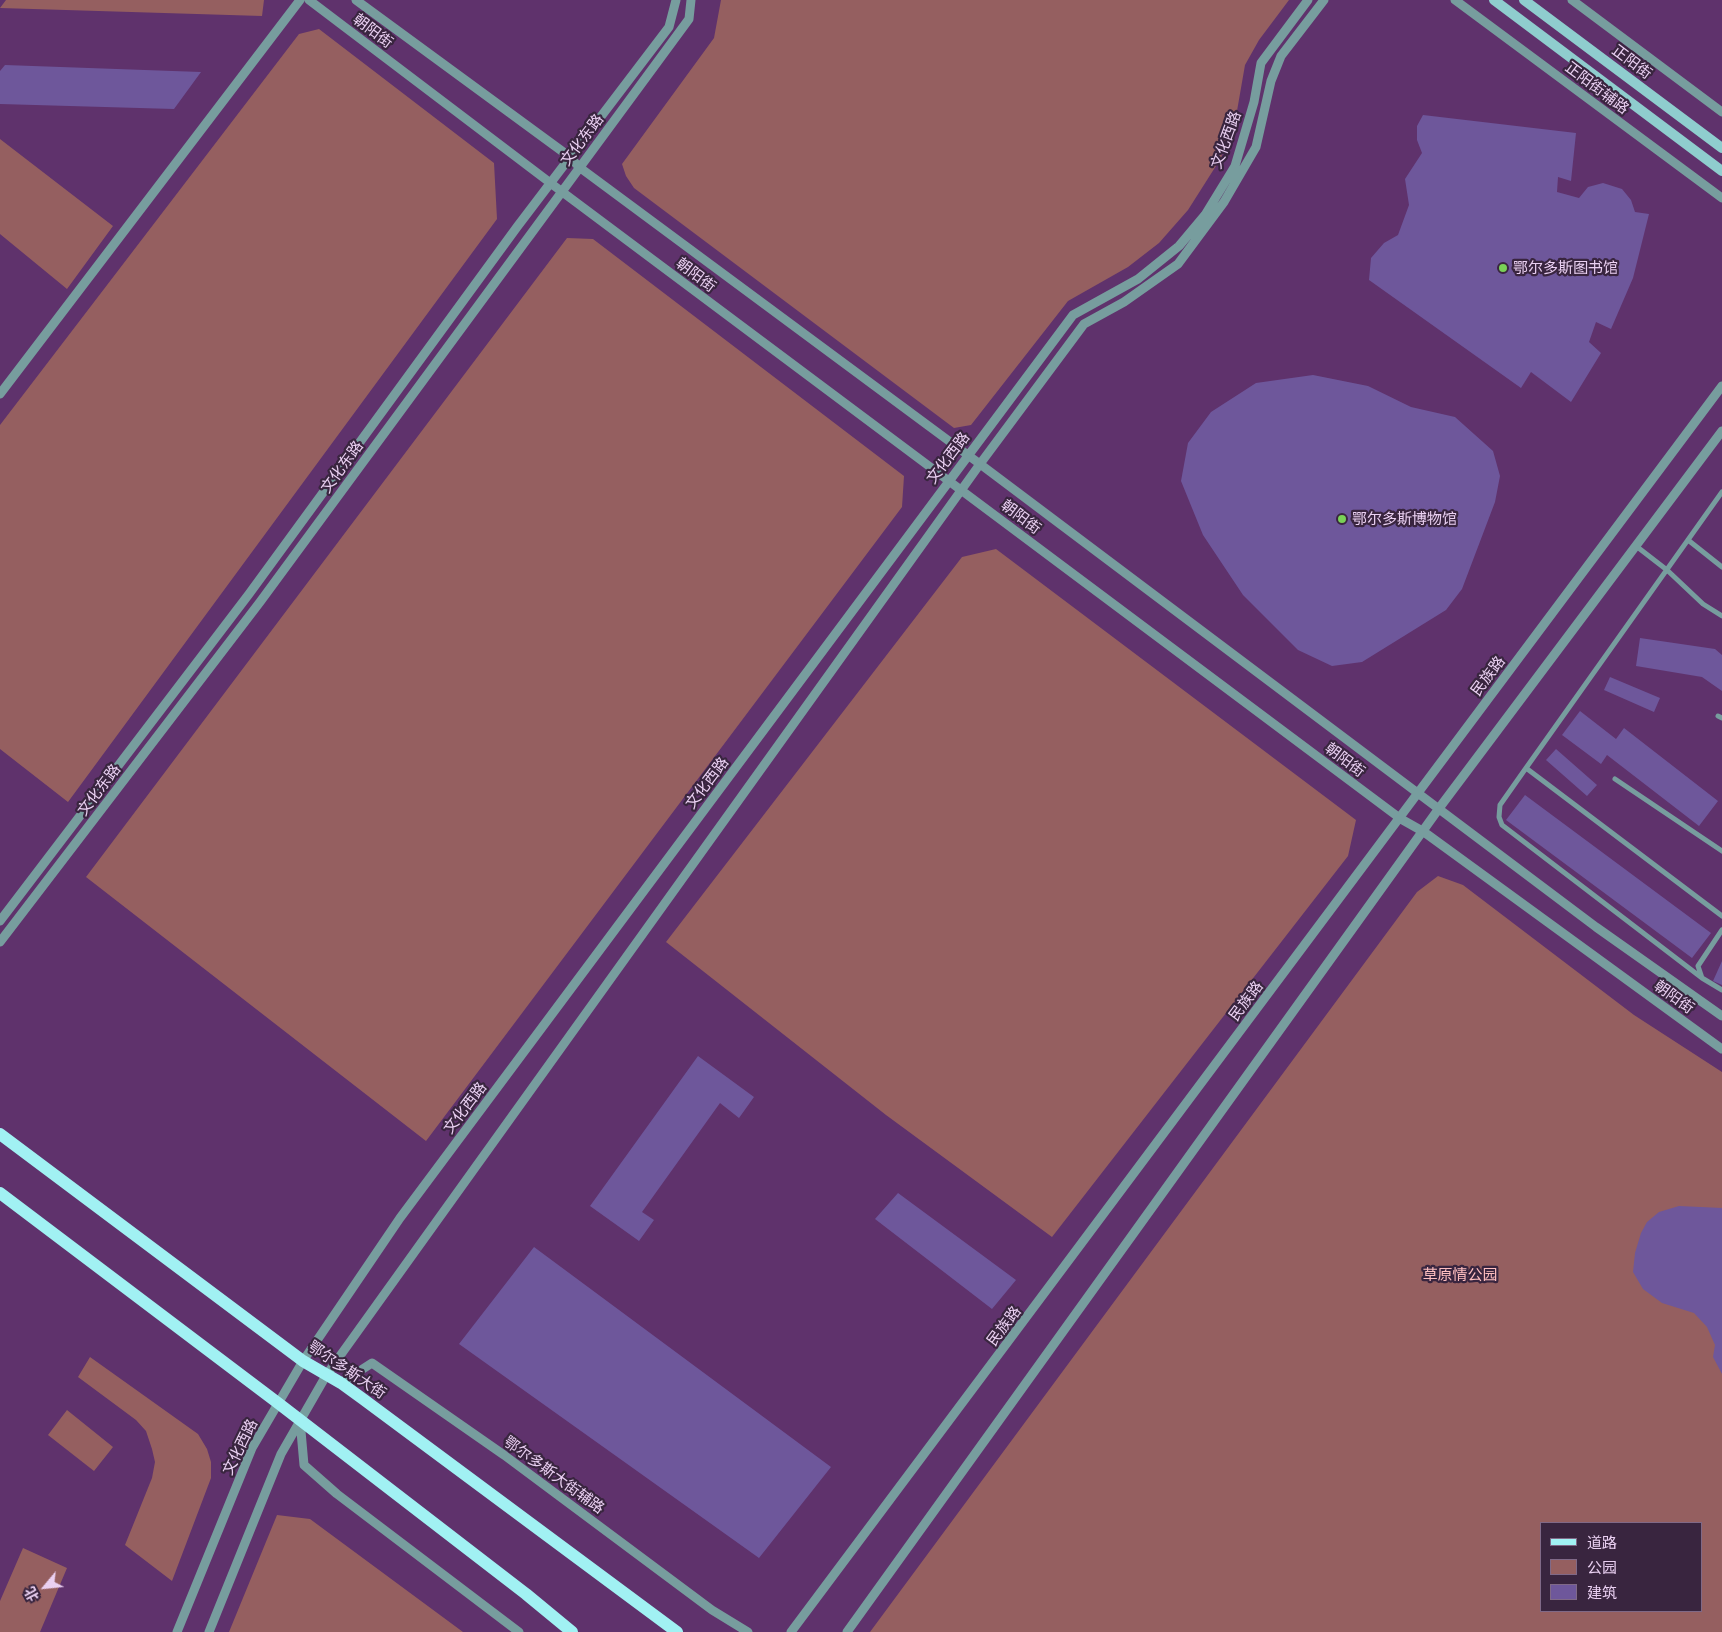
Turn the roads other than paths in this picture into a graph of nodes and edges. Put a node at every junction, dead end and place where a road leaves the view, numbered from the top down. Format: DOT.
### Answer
graph roads {
  1 [pos="300,0"];
  2 [pos="309,0"];
  3 [pos="356,0"];
  4 [pos="676,0"];
  5 [pos="692,0"];
  6 [pos="1308,0"];
  7 [pos="1324,0"];
  8 [pos="1455,0"];
  9 [pos="1494,0"];
  10 [pos="1524,0"];
  11 [pos="1572,0"];
  12 [pos="1722,112"];
  13 [pos="1722,148"];
  14 [pos="570,157"];
  15 [pos="579,167"];
  16 [pos="1722,171"];
  17 [pos="551,182"];
  18 [pos="561,191"];
  19 [pos="1722,198"];
  20 [pos="1722,386"];
  21 [pos="0,394"];
  22 [pos="1722,431"];
  23 [pos="968,455"];
  24 [pos="980,464"];
  25 [pos="949,481"];
  26 [pos="962,489"];
  27 [pos="1722,492"];
  28 [pos="1688,540"];
  29 [pos="1636,546"];
  30 [pos="1722,568"];
  31 [pos="1667,570"];
  32 [pos="1722,616"];
  33 [pos="1526,768"];
  34 [pos="1615,780"];
  35 [pos="1417,793"];
  36 [pos="1440,807"];
  37 [pos="1401,818"];
  38 [pos="1424,832"];
  39 [pos="1722,851"];
  40 [pos="1722,916"];
  41 [pos="0,921"];
  42 [pos="1722,930"];
  43 [pos="0,942"];
  44 [pos="1702,978"];
  45 [pos="1722,990"];
  46 [pos="1722,1016"];
  47 [pos="1722,1049"];
  48 [pos="0,1134"];
  49 [pos="0,1193"];
  50 [pos="303,1361"];
  51 [pos="327,1374"];
  52 [pos="341,1382"];
  53 [pos="278,1403"];
  54 [pos="300,1420"];
  55 [pos="178,1632"];
  56 [pos="209,1632"];
  57 [pos="519,1632"];
  58 [pos="572,1632"];
  59 [pos="677,1632"];
  60 [pos="748,1632"];
  61 [pos="791,1632"];
  62 [pos="846,1632"];
  1 -- 21 [label="street"];
  2 -- 17 [label="street, 朝阳街"];
  3 -- 14 [label="street, 朝阳街"];
  4 -- 14 [label="street, 文化东路"];
  5 -- 15 [label="street, 文化东路"];
  6 -- 23 [label="street, 文化西路"];
  7 -- 24 [label="street, 文化西路"];
  8 -- 19 [label="street, 正阳街辅路"];
  9 -- 16 [label="main road"];
  10 -- 13 [label="main road, 正阳街"];
  11 -- 12 [label="street"];
  14 -- 15 [label="street, 朝阳街"];
  14 -- 17 [label="street, 文化东路"];
  15 -- 18 [label="street, 文化东路"];
  15 -- 23 [label="street, 朝阳街"];
  17 -- 18 [label="street, 朝阳街"];
  17 -- 41 [label="street, 文化东路"];
  18 -- 25 [label="street, 朝阳街"];
  18 -- 43 [label="street, 文化东路"];
  20 -- 35 [label="street, 民族路"];
  22 -- 29 [label="street"];
  23 -- 24 [label="street, 朝阳街"];
  23 -- 25 [label="street, 文化西路"];
  24 -- 26 [label="street, 文化西路"];
  24 -- 35 [label="street, 朝阳街"];
  25 -- 26 [label="street, 朝阳街"];
  25 -- 50 [label="street, 文化西路"];
  26 -- 37 [label="street, 朝阳街"];
  26 -- 51 [label="street, 文化西路"];
  27 -- 28 [label="street"];
  28 -- 30 [label="street"];
  28 -- 31 [label="street"];
  29 -- 31 [label="street"];
  29 -- 36 [label="street"];
  31 -- 32 [label="street"];
  31 -- 33 [label="street"];
  33 -- 40 [label="street"];
  33 -- 44 [label="street"];
  34 -- 39 [label="street"];
  35 -- 36 [label="street, 朝阳街"];
  35 -- 37 [label="street, 民族路"];
  36 -- 38 [label="street"];
  36 -- 46 [label="street, 朝阳街"];
  37 -- 38 [label="street, 朝阳街"];
  37 -- 61 [label="street, 民族路"];
  38 -- 47 [label="street, 朝阳街"];
  38 -- 62 [label="street"];
  42 -- 44 [label="street"];
  44 -- 45 [label="street"];
  48 -- 50 [label="main road, 鄂尔多斯大街"];
  49 -- 53 [label="main road"];
  50 -- 51 [label="main road, 鄂尔多斯大街"];
  50 -- 53 [label="street, 文化西路"];
  51 -- 52 [label="main road, 鄂尔多斯大街"];
  51 -- 54 [label="street, 文化西路"];
  52 -- 59 [label="main road, 鄂尔多斯大街"];
  52 -- 60 [label="street, 鄂尔多斯大街辅路"];
  53 -- 54 [label="main road"];
  53 -- 55 [label="street, 文化西路"];
  54 -- 56 [label="street, 文化西路"];
  54 -- 57 [label="street"];
  54 -- 58 [label="main road"];
}
